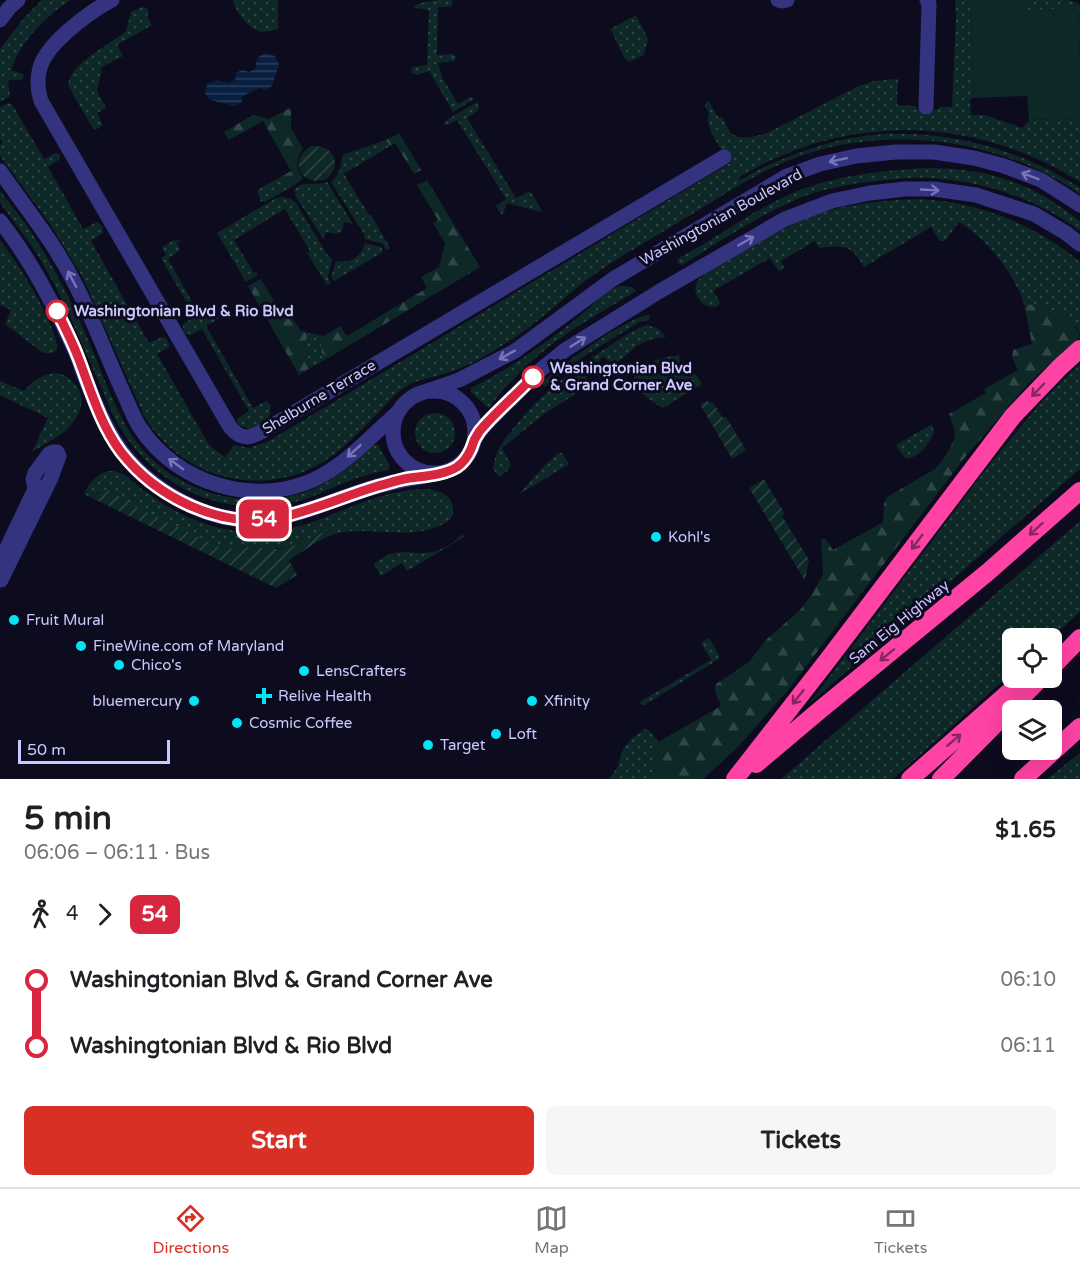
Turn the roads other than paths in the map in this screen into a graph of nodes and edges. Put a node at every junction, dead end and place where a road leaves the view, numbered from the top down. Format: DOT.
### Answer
graph roads {
  1 [pos="18,0"];
  2 [pos="112,0"];
  3 [pos="777,0"];
  4 [pos="787,0"];
  5 [pos="927,0"];
  6 [pos="0,20"];
  7 [pos="926,107"];
  8 [pos="724,157"];
  9 [pos="0,171"];
  10 [pos="1080,205"];
  11 [pos="0,221"];
  12 [pos="1080,244"];
  13 [pos="1080,349"];
  14 [pos="421,393"];
  15 [pos="398,412"];
  16 [pos="475,438"];
  17 [pos="434,474"];
  18 [pos="1080,490"];
  19 [pos="0,562"];
  20 [pos="0,579"];
  21 [pos="1080,630"];
  22 [pos="1080,638"];
  23 [pos="1062,646"];
  24 [pos="1062,657"];
  25 [pos="1014,688"];
  26 [pos="1031,688"];
  27 [pos="1080,727"];
  28 [pos="736,779"];
  29 [pos="910,779"];
  30 [pos="941,779"];
  31 [pos="1023,779"];
  1 -- 6 [label="street"];
  2 -- 8 [label="street, Shelburne Terrace"];
  3 -- 4 [label="street"];
  5 -- 7 [label="street"];
  15 -- 9 [label="street, one-way"];
  10 -- 14 [label="street, Washingtonian Boulevard, one-way"];
  11 -- 17 [label="street"];
  16 -- 12 [label="street, one-way"];
  13 -- 28 [label="highway, one-way"];
  14 -- 15 [label="street"];
  14 -- 16 [label="street"];
  15 -- 17 [label="street"];
  16 -- 17 [label="street"];
  18 -- 28 [label="highway, Sam Eig Highway, one-way"];
  19 -- 20 [label="street"];
  21 -- 23 [label="highway"];
  22 -- 24 [label="highway"];
  29 -- 25 [label="highway, one-way"];
  26 -- 30 [label="highway"];
  27 -- 31 [label="highway"];
}
